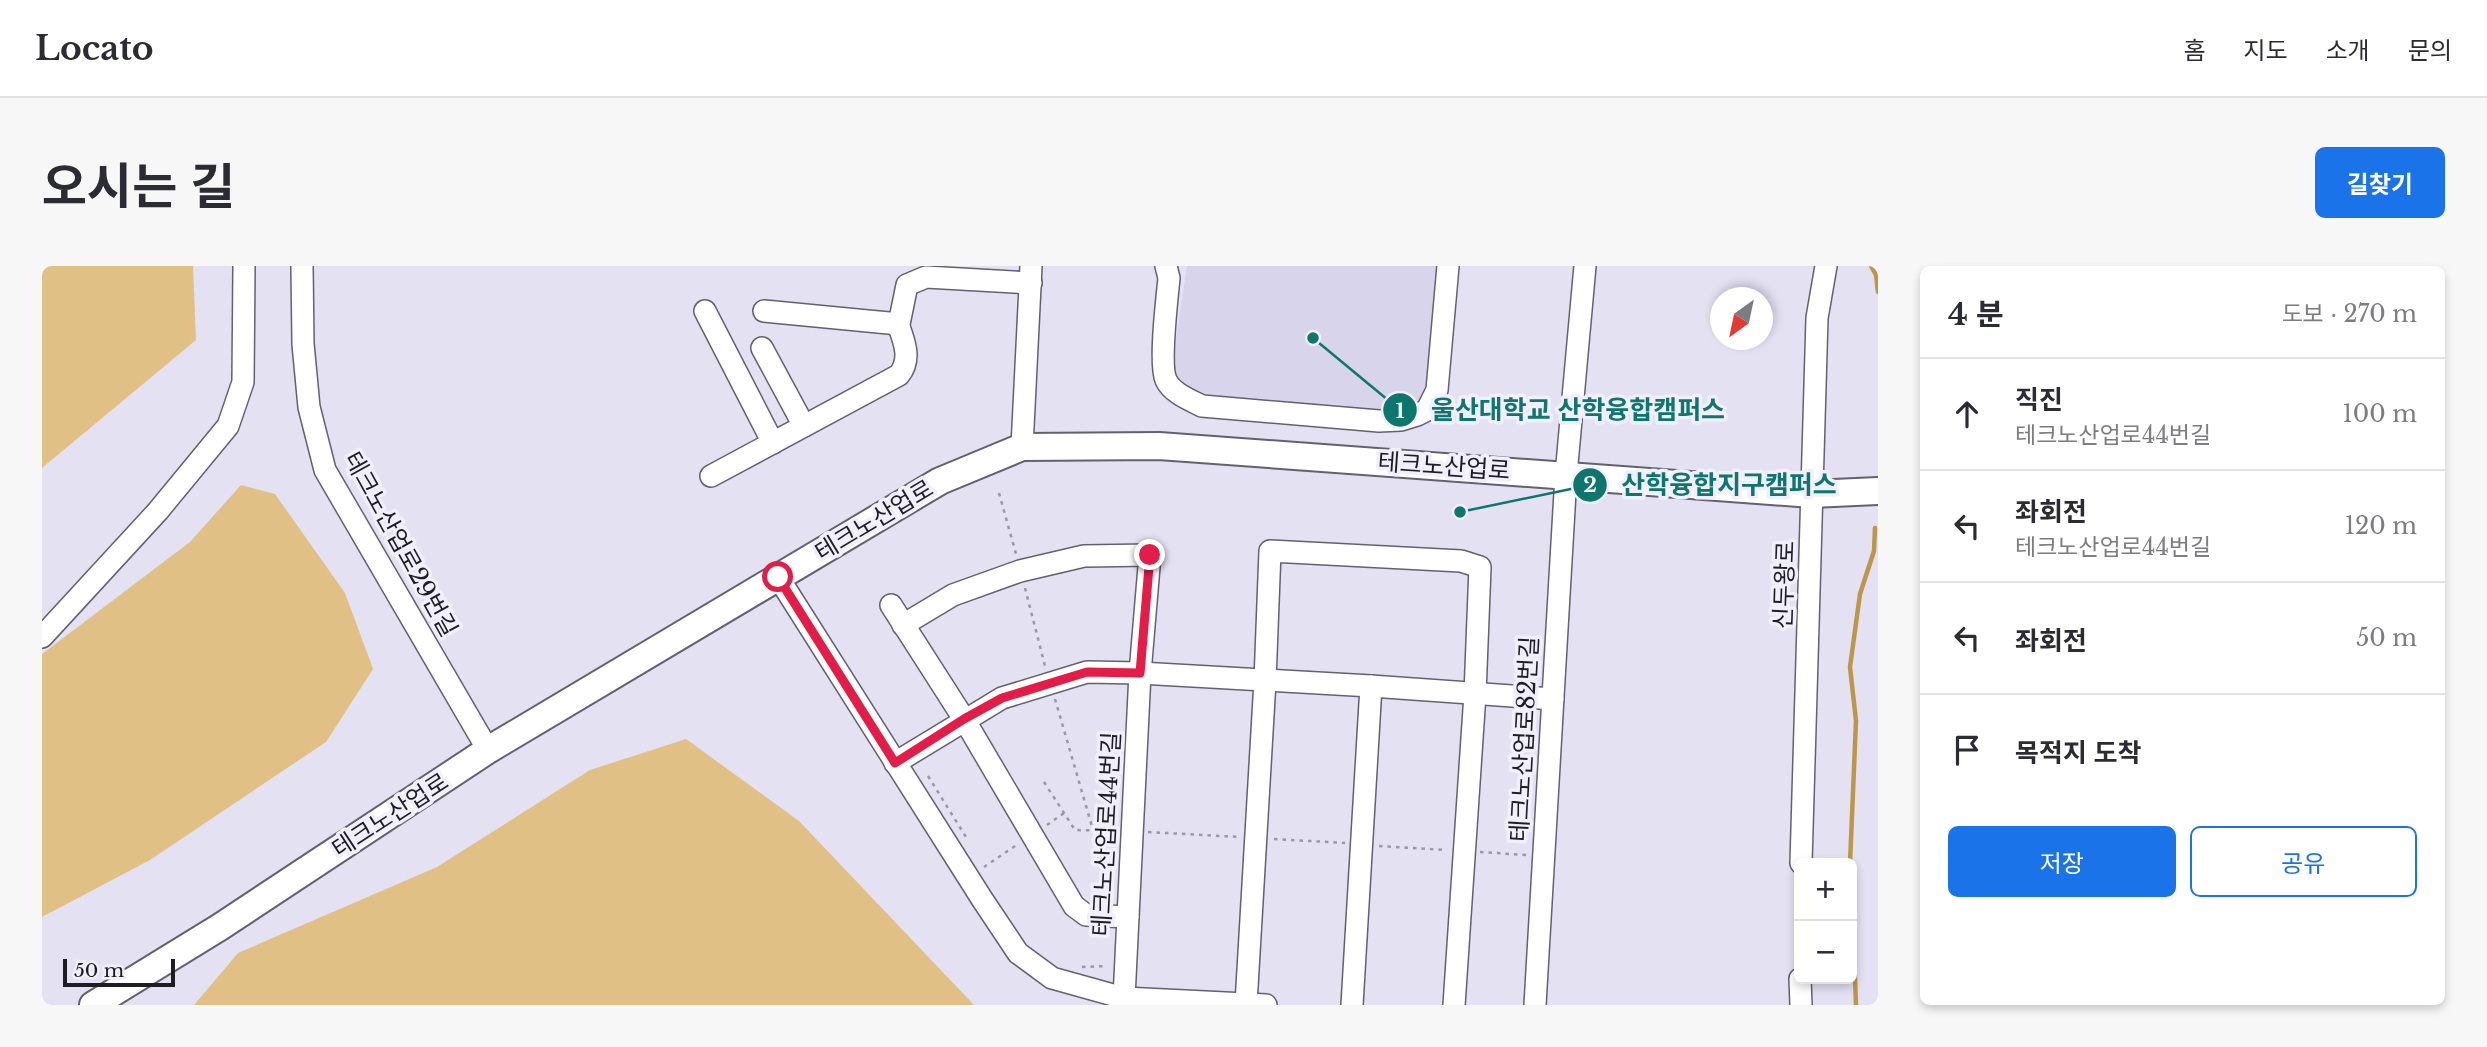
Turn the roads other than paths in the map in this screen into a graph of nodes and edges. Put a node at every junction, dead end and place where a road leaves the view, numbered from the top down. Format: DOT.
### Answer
graph roads {
  1 [pos="244,266"];
  2 [pos="302,266"];
  3 [pos="1448,266"];
  4 [pos="1585,266"];
  5 [pos="1826,266"];
  6 [pos="1170,270"];
  7 [pos="1031,275"];
  8 [pos="705,311"];
  9 [pos="764,311"];
  10 [pos="898,324"];
  11 [pos="762,348"];
  12 [pos="804,426"];
  13 [pos="774,443"];
  14 [pos="1022,447"];
  15 [pos="1566,475"];
  16 [pos="711,476"];
  17 [pos="1878,491"];
  18 [pos="1812,494"];
  19 [pos="778,577"];
  20 [pos="891,605"];
  21 [pos="903,625"];
  22 [pos="42,636"];
  23 [pos="1140,673"];
  24 [pos="1265,681"];
  25 [pos="1371,686"];
  26 [pos="1475,694"];
  27 [pos="1553,699"];
  28 [pos="964,719"];
  29 [pos="488,750"];
  30 [pos="895,763"];
  31 [pos="1801,858"];
  32 [pos="1128,917"];
  33 [pos="1800,984"];
  34 [pos="1124,998"];
  35 [pos="1232,1004"];
  36 [pos="93,1005"];
  37 [pos="1266,1005"];
  38 [pos="1352,1005"];
  39 [pos="1454,1005"];
  40 [pos="1535,1005"];
  41 [pos="1801,1005"];
  1 -- 22 [label="street"];
  2 -- 29 [label="street, 테크노산업로29번길"];
  3 -- 6 [label="street"];
  4 -- 15 [label="street, 테크노산업로82번길"];
  5 -- 18 [label="street, 신두왕로"];
  7 -- 10 [label="street"];
  7 -- 14 [label="street"];
  8 -- 13 [label="street"];
  9 -- 10 [label="street"];
  10 -- 12 [label="street"];
  11 -- 12 [label="street"];
  12 -- 13 [label="street"];
  13 -- 16 [label="street"];
  14 -- 15 [label="main road, 테크노산업로"];
  14 -- 19 [label="main road, 테크노산업로"];
  15 -- 18 [label="main road, 테크노산업로"];
  15 -- 27 [label="street, 테크노산업로82번길"];
  17 -- 18 [label="main road, 테크노산업로"];
  18 -- 31 [label="street, 신두왕로"];
  19 -- 29 [label="main road, 테크노산업로"];
  19 -- 30 [label="street"];
  20 -- 21 [label="street"];
  21 -- 23 [label="street, 테크노산업로44번길"];
  21 -- 28 [label="street"];
  23 -- 24 [label="street"];
  23 -- 28 [label="street"];
  23 -- 32 [label="street, 테크노산업로44번길"];
  24 -- 25 [label="street"];
  24 -- 26 [label="street"];
  24 -- 35 [label="street"];
  25 -- 26 [label="street"];
  25 -- 38 [label="street"];
  26 -- 27 [label="street"];
  26 -- 39 [label="street"];
  27 -- 40 [label="street, 테크노산업로82번길"];
  28 -- 30 [label="street"];
  28 -- 32 [label="street"];
  29 -- 36 [label="main road, 테크노산업로"];
  30 -- 34 [label="street"];
  32 -- 34 [label="street, 테크노산업로44번길"];
  33 -- 41 [label="street"];
  34 -- 35 [label="street"];
  35 -- 37 [label="street"];
}
